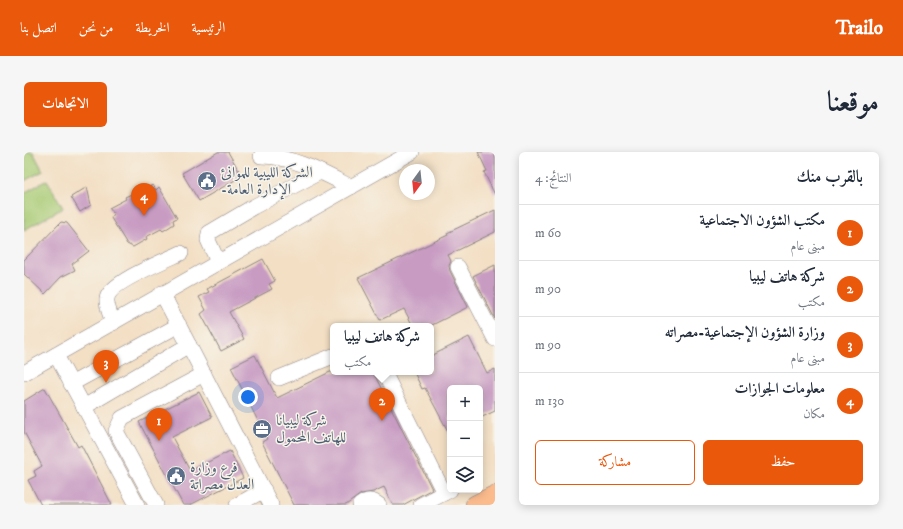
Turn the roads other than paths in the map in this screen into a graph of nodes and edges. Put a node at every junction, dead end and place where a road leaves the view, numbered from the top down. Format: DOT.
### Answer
graph roads {
  1 [pos="412,152"];
  2 [pos="261,156"];
  3 [pos="320,172"];
  4 [pos="351,187"];
  5 [pos="181,253"];
  6 [pos="218,262"];
  7 [pos="458,267"];
  8 [pos="162,293"];
  9 [pos="113,323"];
  10 [pos="179,325"];
  11 [pos="495,339"];
  12 [pos="189,345"];
  13 [pos="56,355"];
  14 [pos="330,357"];
  15 [pos="24,373"];
  16 [pos="204,374"];
  17 [pos="386,375"];
  18 [pos="279,378"];
  19 [pos="71,384"];
  20 [pos="84,407"];
  21 [pos="264,490"];
  22 [pos="447,491"];
  23 [pos="495,495"];
  24 [pos="137,505"];
  25 [pos="156,505"];
  26 [pos="237,505"];
  27 [pos="271,505"];
  28 [pos="360,505"];
  29 [pos="379,505"];
  30 [pos="421,505"];
  31 [pos="478,505"];
  1 -- 4 [label="street"];
  2 -- 3 [label="street"];
  3 -- 4 [label="street"];
  3 -- 6 [label="street"];
  4 -- 6 [label="street"];
  5 -- 9 [label="street"];
  6 -- 8 [label="street"];
  7 -- 11 [label="street"];
  8 -- 9 [label="street"];
  8 -- 10 [label="street"];
  9 -- 13 [label="street"];
  10 -- 12 [label="street"];
  10 -- 19 [label="street"];
  12 -- 16 [label="street"];
  12 -- 20 [label="street"];
  13 -- 15 [label="street"];
  13 -- 19 [label="street"];
  14 -- 18 [label="street"];
  16 -- 21 [label="street"];
  16 -- 25 [label="street"];
  17 -- 22 [label="street"];
  19 -- 20 [label="street"];
  20 -- 24 [label="street"];
  21 -- 26 [label="street"];
  21 -- 27 [label="street"];
  22 -- 30 [label="street"];
  23 -- 31 [label="main road"];
  28 -- 29 [label="street"];
}
